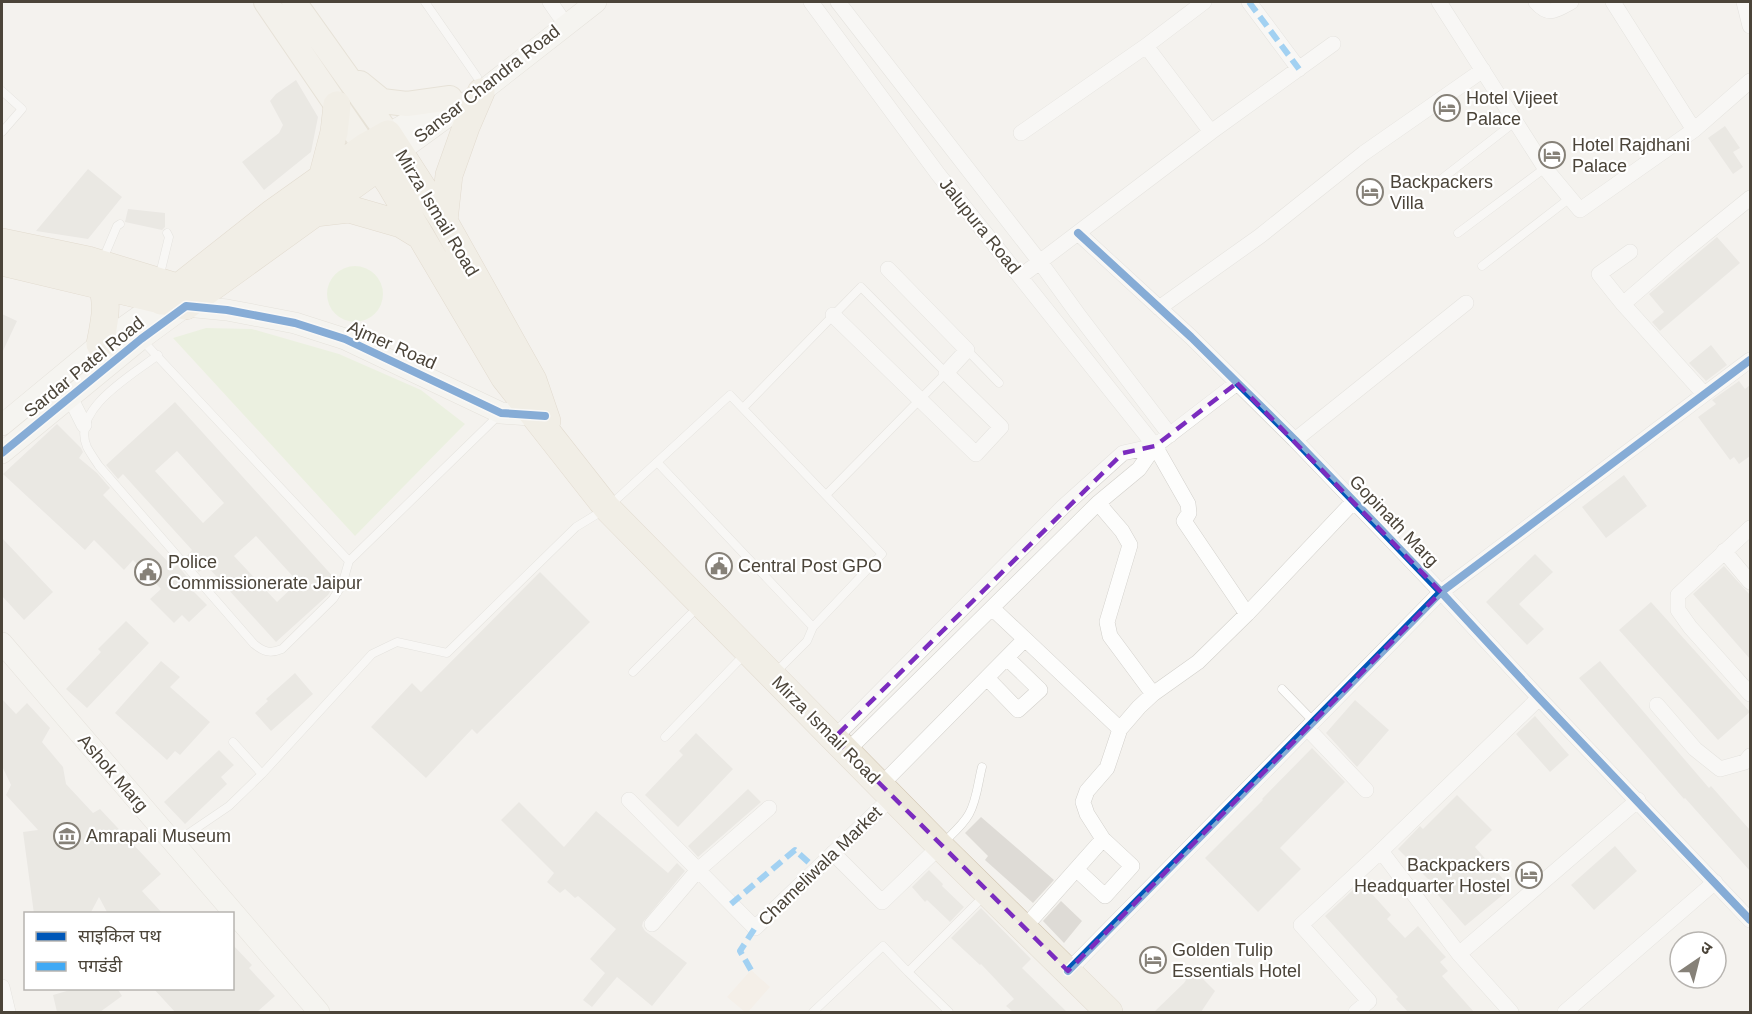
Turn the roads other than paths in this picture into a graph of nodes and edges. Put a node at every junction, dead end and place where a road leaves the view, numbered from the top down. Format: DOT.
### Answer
graph roads {
  1 [pos="266,2"];
  2 [pos="294,2"];
  3 [pos="425,2"];
  4 [pos="577,2"];
  5 [pos="596,2"];
  6 [pos="811,2"];
  7 [pos="838,2"];
  8 [pos="1204,2"];
  9 [pos="1249,2"];
  10 [pos="1439,2"];
  11 [pos="1536,2"];
  12 [pos="1571,2"];
  13 [pos="1613,2"];
  14 [pos="1744,2"];
  15 [pos="555,8"];
  16 [pos="1750,26"];
  17 [pos="1333,44"];
  18 [pos="1146,46"];
  19 [pos="338,64"];
  20 [pos="1299,69"];
  21 [pos="1484,70"];
  22 [pos="1750,81"];
  23 [pos="479,85"];
  24 [pos="2,91"];
  25 [pos="450,98"];
  26 [pos="337,105"];
  27 [pos="1516,121"];
  28 [pos="1694,130"];
  29 [pos="2,132"];
  30 [pos="1210,132"];
  31 [pos="1021,133"];
  32 [pos="383,150"];
  33 [pos="1545,168"];
  34 [pos="322,178"];
  35 [pos="1439,181"];
  36 [pos="1570,198"];
  37 [pos="1750,198"];
  38 [pos="314,213"];
  39 [pos="444,221"];
  40 [pos="120,224"];
  41 [pos="1078,233"];
  42 [pos="1458,233"];
  43 [pos="167,234"];
  44 [pos="419,235"];
  45 [pos="2,242"];
  46 [pos="1630,252"];
  47 [pos="2,262"];
  48 [pos="1040,262"];
  49 [pos="1482,266"];
  50 [pos="97,269"];
  51 [pos="888,269"];
  52 [pos="1021,276"];
  53 [pos="177,293"];
  54 [pos="1466,303"];
  55 [pos="1623,304"];
  56 [pos="1160,308"];
  57 [pos="833,315"];
  58 [pos="141,339"];
  59 [pos="100,344"];
  60 [pos="968,350"];
  61 [pos="158,356"];
  62 [pos="1750,360"];
  63 [pos="946,373"];
  64 [pos="1237,382"];
  65 [pos="999,383"];
  66 [pos="1704,394"];
  67 [pos="70,397"];
  68 [pos="920,400"];
  69 [pos="743,408"];
  70 [pos="501,413"];
  71 [pos="544,424"];
  72 [pos="2,425"];
  73 [pos="84,425"];
  74 [pos="1170,435"];
  75 [pos="1295,440"];
  76 [pos="1155,447"];
  77 [pos="2,453"];
  78 [pos="657,462"];
  79 [pos="826,495"];
  80 [pos="1354,501"];
  81 [pos="1098,503"];
  82 [pos="607,508"];
  83 [pos="1750,528"];
  84 [pos="1724,551"];
  85 [pos="349,561"];
  86 [pos="1750,582"];
  87 [pos="1441,592"];
  88 [pos="701,604"];
  89 [pos="992,608"];
  90 [pos="1247,614"];
  91 [pos="813,627"];
  92 [pos="1025,639"];
  93 [pos="2,644"];
  94 [pos="748,651"];
  95 [pos="1007,658"];
  96 [pos="633,672"];
  97 [pos="772,676"];
  98 [pos="987,678"];
  99 [pos="1282,689"];
  100 [pos="1153,693"];
  101 [pos="1750,694"];
  102 [pos="1539,698"];
  103 [pos="1657,705"];
  104 [pos="1310,725"];
  105 [pos="1120,729"];
  106 [pos="665,737"];
  107 [pos="233,742"];
  108 [pos="841,745"];
  109 [pos="1750,756"];
  110 [pos="982,767"];
  111 [pos="262,774"];
  112 [pos="1366,790"];
  113 [pos="887,791"];
  114 [pos="629,800"];
  115 [pos="1638,800"];
  116 [pos="769,808"];
  117 [pos="1103,839"];
  118 [pos="174,844"];
  119 [pos="940,846"];
  120 [pos="1381,851"];
  121 [pos="833,853"];
  122 [pos="698,870"];
  123 [pos="1077,870"];
  124 [pos="1715,882"];
  125 [pos="988,893"];
  126 [pos="233,912"];
  127 [pos="234,914"];
  128 [pos="1750,920"];
  129 [pos="652,924"];
  130 [pos="1024,928"];
  131 [pos="1459,954"];
  132 [pos="1068,971"];
  133 [pos="908,972"];
  134 [pos="2,989"];
  135 [pos="8,1012"];
  136 [pos="319,1012"];
  137 [pos="813,1012"];
  138 [pos="949,1012"];
  139 [pos="1108,1012"];
  140 [pos="1356,1012"];
  141 [pos="1511,1012"];
  142 [pos="1565,1012"];
  1 -- 26 [label="main road, Mirza Ismail Road"];
  2 -- 19 [label="main road, Mirza Ismail Road"];
  3 -- 23 [label="lane"];
  4 -- 15 [label="street, Sansar Chandra Road"];
  5 -- 23 [label="street, Sansar Chandra Road"];
  6 -- 52 [label="street, Jalupura Road"];
  7 -- 48 [label="street, Jalupura Road"];
  8 -- 18 [label="street"];
  9 -- 20 [label="street"];
  10 -- 21 [label="street"];
  11 -- 12 [label="street"];
  13 -- 28 [label="street"];
  14 -- 16 [label="street"];
  15 -- 23 [label="street, Sansar Chandra Road"];
  17 -- 20 [label="street"];
  18 -- 30 [label="street"];
  18 -- 31 [label="street"];
  19 -- 25 [label="main road"];
  19 -- 32 [label="main road, Mirza Ismail Road"];
  20 -- 30 [label="street"];
  21 -- 27 [label="street"];
  21 -- 56 [label="street"];
  22 -- 28 [label="street"];
  23 -- 25 [label="street, Sansar Chandra Road"];
  23 -- 32 [label="street, Sansar Chandra Road"];
  23 -- 39 [label="highway"];
  24 -- 29 [label="lane"];
  25 -- 32 [label="street, Sansar Chandra Road"];
  26 -- 32 [label="main road, Mirza Ismail Road"];
  26 -- 34 [label="highway"];
  27 -- 33 [label="street"];
  27 -- 35 [label="lane"];
  28 -- 36 [label="street"];
  30 -- 41 [label="street"];
  32 -- 34 [label="highway, Sardar Patel Road"];
  32 -- 38 [label="highway, Sardar Patel Road"];
  32 -- 39 [label="highway, Mirza Ismail Road"];
  32 -- 44 [label="highway, Mirza Ismail Road"];
  33 -- 36 [label="street"];
  33 -- 42 [label="lane"];
  34 -- 53 [label="highway, Sardar Patel Road"];
  36 -- 49 [label="lane"];
  37 -- 55 [label="street"];
  38 -- 44 [label="highway"];
  38 -- 53 [label="highway, Sardar Patel Road"];
  39 -- 71 [label="highway, Mirza Ismail Road"];
  40 -- 50 [label="lane"];
  41 -- 48 [label="street"];
  41 -- 56 [label="street, Gopinath Marg"];
  43 -- 53 [label="lane"];
  44 -- 71 [label="highway, Mirza Ismail Road"];
  45 -- 50 [label="highway"];
  46 -- 55 [label="street"];
  47 -- 50 [label="highway"];
  48 -- 52 [label="street"];
  48 -- 74 [label="street, Jalupura Road"];
  50 -- 53 [label="highway"];
  50 -- 59 [label="highway"];
  51 -- 60 [label="street"];
  52 -- 76 [label="street, Jalupura Road"];
  53 -- 58 [label="street, Sardar Patel Road"];
  53 -- 59 [label="street, Sardar Patel Road"];
  53 -- 70 [label="street, Ajmer Road"];
  54 -- 75 [label="street"];
  55 -- 66 [label="street"];
  56 -- 64 [label="street, Gopinath Marg"];
  57 -- 63 [label="lane"];
  57 -- 68 [label="street"];
  57 -- 69 [label="lane"];
  58 -- 61 [label="lane"];
  58 -- 67 [label="street, Sardar Patel Road"];
  59 -- 72 [label="street, Sardar Patel Road"];
  60 -- 63 [label="street"];
  60 -- 65 [label="lane"];
  61 -- 73 [label="lane"];
  61 -- 85 [label="lane"];
  62 -- 66 [label="street"];
  63 -- 68 [label="lane"];
  63 -- 68 [label="street"];
  64 -- 74 [label="street"];
  64 -- 75 [label="street, Gopinath Marg"];
  66 -- 87 [label="street"];
  67 -- 73 [label="street"];
  67 -- 77 [label="street, Sardar Patel Road"];
  68 -- 79 [label="lane"];
  69 -- 78 [label="lane"];
  69 -- 79 [label="lane"];
  70 -- 71 [label="street, Ajmer Road"];
  70 -- 85 [label="lane"];
  71 -- 82 [label="highway, Mirza Ismail Road"];
  73 -- 85 [label="lane"];
  74 -- 76 [label="street"];
  75 -- 80 [label="street, Gopinath Marg"];
  76 -- 81 [label="street"];
  76 -- 90 [label="street, Jalupura Road"];
  76 -- 108 [label="street"];
  78 -- 82 [label="lane"];
  78 -- 91 [label="lane"];
  79 -- 91 [label="lane"];
  80 -- 87 [label="street, Gopinath Marg"];
  80 -- 90 [label="street"];
  81 -- 89 [label="street"];
  81 -- 100 [label="street"];
  82 -- 88 [label="highway, Mirza Ismail Road"];
  82 -- 111 [label="lane"];
  83 -- 84 [label="street"];
  84 -- 86 [label="street"];
  84 -- 101 [label="street"];
  87 -- 102 [label="street, Gopinath Marg"];
  87 -- 104 [label="street"];
  88 -- 94 [label="highway, Mirza Ismail Road"];
  88 -- 96 [label="lane"];
  89 -- 92 [label="street"];
  89 -- 108 [label="street"];
  90 -- 100 [label="street"];
  91 -- 97 [label="lane"];
  92 -- 95 [label="street, Chameliwala Market"];
  92 -- 105 [label="street"];
  93 -- 118 [label="street, Ashok Marg"];
  94 -- 97 [label="highway, Mirza Ismail Road"];
  94 -- 106 [label="lane"];
  95 -- 98 [label="street, Chameliwala Market"];
  95 -- 98 [label="street"];
  97 -- 108 [label="highway, Mirza Ismail Road"];
  98 -- 113 [label="street, Chameliwala Market"];
  99 -- 104 [label="lane"];
  100 -- 105 [label="street"];
  102 -- 115 [label="street, Gopinath Marg"];
  102 -- 120 [label="street"];
  103 -- 109 [label="street"];
  104 -- 112 [label="street"];
  104 -- 132 [label="street"];
  105 -- 117 [label="street"];
  107 -- 111 [label="lane"];
  108 -- 113 [label="highway, Mirza Ismail Road"];
  110 -- 119 [label="lane"];
  111 -- 118 [label="lane"];
  113 -- 119 [label="highway, Mirza Ismail Road"];
  113 -- 121 [label="street, Chameliwala Market"];
  114 -- 122 [label="street, Chameliwala Market"];
  115 -- 124 [label="street, Gopinath Marg"];
  115 -- 131 [label="street"];
  116 -- 122 [label="street"];
  117 -- 123 [label="street"];
  117 -- 123 [label="street"];
  118 -- 126 [label="street, Ashok Marg"];
  119 -- 121 [label="street"];
  119 -- 125 [label="highway, Mirza Ismail Road"];
  120 -- 131 [label="street"];
  120 -- 140 [label="street"];
  121 -- 122 [label="street, Chameliwala Market"];
  122 -- 129 [label="street"];
  123 -- 130 [label="street"];
  124 -- 128 [label="street, Gopinath Marg"];
  124 -- 142 [label="street"];
  125 -- 130 [label="highway, Mirza Ismail Road"];
  125 -- 133 [label="lane"];
  127 -- 136 [label="street, Ashok Marg"];
  130 -- 132 [label="highway, Mirza Ismail Road"];
  131 -- 141 [label="street"];
  132 -- 139 [label="highway, Mirza Ismail Road"];
  133 -- 137 [label="lane"];
  133 -- 138 [label="lane"];
  134 -- 135 [label="street"];
}
